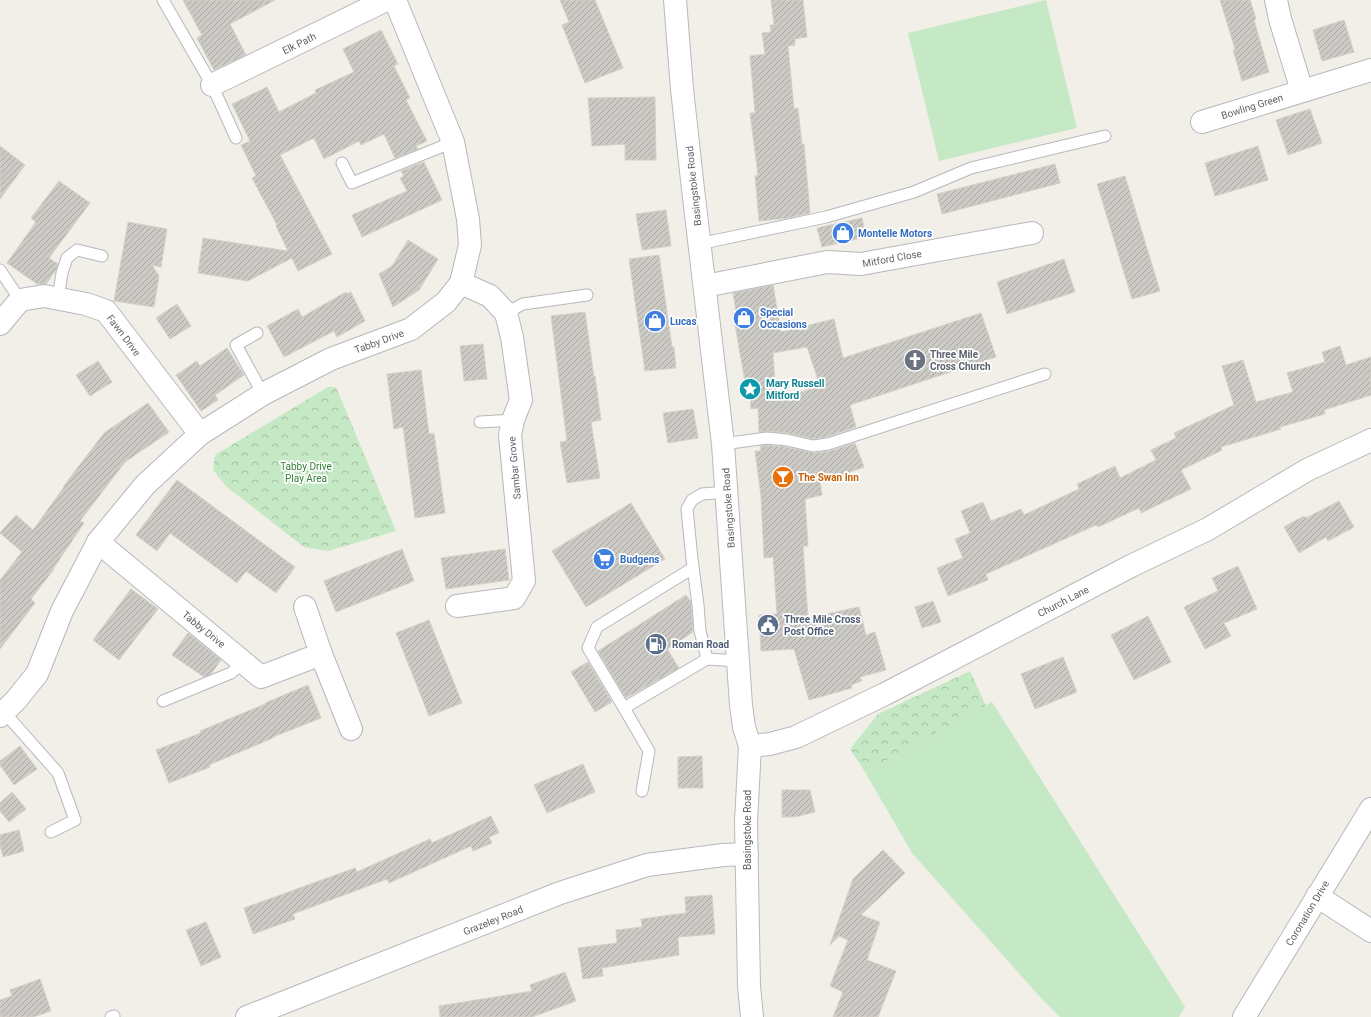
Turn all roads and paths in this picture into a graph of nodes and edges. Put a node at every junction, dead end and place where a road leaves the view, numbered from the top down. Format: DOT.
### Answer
graph roads {
  1 [pos="162,0"];
  2 [pos="386,0"];
  3 [pos="395,0"];
  4 [pos="675,0"];
  5 [pos="1276,0"];
  6 [pos="1371,70"];
  7 [pos="212,85"];
  8 [pos="1302,91"];
  9 [pos="1202,122"];
  10 [pos="1105,136"];
  11 [pos="236,138"];
  12 [pos="453,142"];
  13 [pos="342,163"];
  14 [pos="1032,233"];
  15 [pos="699,244"];
  16 [pos="102,256"];
  17 [pos="0,270"];
  18 [pos="461,283"];
  19 [pos="705,286"];
  20 [pos="587,295"];
  21 [pos="58,299"];
  22 [pos="20,300"];
  23 [pos="506,313"];
  24 [pos="0,324"];
  25 [pos="256,333"];
  26 [pos="1045,374"];
  27 [pos="263,394"];
  28 [pos="513,420"];
  29 [pos="480,422"];
  30 [pos="200,434"];
  31 [pos="1371,440"];
  32 [pos="723,444"];
  33 [pos="727,492"];
  34 [pos="98,542"];
  35 [pos="693,568"];
  36 [pos="457,606"];
  37 [pos="305,607"];
  38 [pos="321,654"];
  39 [pos="707,659"];
  40 [pos="738,661"];
  41 [pos="244,662"];
  42 [pos="163,700"];
  43 [pos="624,708"];
  44 [pos="2,714"];
  45 [pos="351,729"];
  46 [pos="750,746"];
  47 [pos="642,791"];
  48 [pos="1371,809"];
  49 [pos="51,832"];
  50 [pos="747,854"];
  51 [pos="1317,896"];
  52 [pos="1371,931"];
  53 [pos="247,1017"];
  54 [pos="752,1017"];
  55 [pos="1244,1017"];
  1 -- 7 [label="lane"];
  2 -- 7 [label="street, Elk Path"];
  3 -- 12 [label="street, Tabby Drive"];
  4 -- 15 [label="street, Basingstoke Road"];
  5 -- 8 [label="street"];
  6 -- 8 [label="street, Bowling Green"];
  7 -- 11 [label="lane"];
  8 -- 9 [label="street, Bowling Green"];
  10 -- 15 [label="lane"];
  12 -- 13 [label="lane"];
  12 -- 18 [label="street, Tabby Drive"];
  14 -- 19 [label="street, Mitford Close"];
  15 -- 19 [label="street, Basingstoke Road"];
  16 -- 21 [label="lane"];
  17 -- 22 [label="lane"];
  18 -- 23 [label="street, Sambar Grove"];
  18 -- 27 [label="street, Tabby Drive"];
  19 -- 32 [label="street, Basingstoke Road"];
  20 -- 23 [label="lane"];
  21 -- 22 [label="street, Fawn Drive"];
  21 -- 30 [label="street, Fawn Drive"];
  22 -- 24 [label="street"];
  23 -- 28 [label="street, Sambar Grove"];
  25 -- 27 [label="lane"];
  26 -- 32 [label="lane"];
  27 -- 30 [label="street, Tabby Drive"];
  28 -- 29 [label="lane"];
  28 -- 36 [label="street, Sambar Grove"];
  30 -- 34 [label="street, Tabby Drive"];
  31 -- 46 [label="street, Church Lane"];
  32 -- 33 [label="street, Basingstoke Road"];
  33 -- 35 [label="lane"];
  33 -- 40 [label="street, Basingstoke Road"];
  34 -- 41 [label="street, Tabby Drive"];
  34 -- 44 [label="street, Tabby Drive"];
  35 -- 39 [label="lane"];
  35 -- 43 [label="lane"];
  37 -- 38 [label="street"];
  38 -- 41 [label="street, Tabby Drive"];
  38 -- 45 [label="street"];
  39 -- 40 [label="lane"];
  39 -- 43 [label="lane"];
  40 -- 46 [label="street, Basingstoke Road"];
  41 -- 42 [label="lane"];
  43 -- 47 [label="lane"];
  44 -- 49 [label="lane"];
  46 -- 50 [label="street, Basingstoke Road"];
  48 -- 51 [label="street, Coronation Drive"];
  50 -- 53 [label="street, Grazeley Road"];
  50 -- 54 [label="street, Basingstoke Road"];
  51 -- 52 [label="street"];
  51 -- 55 [label="street, Coronation Drive"];
}
